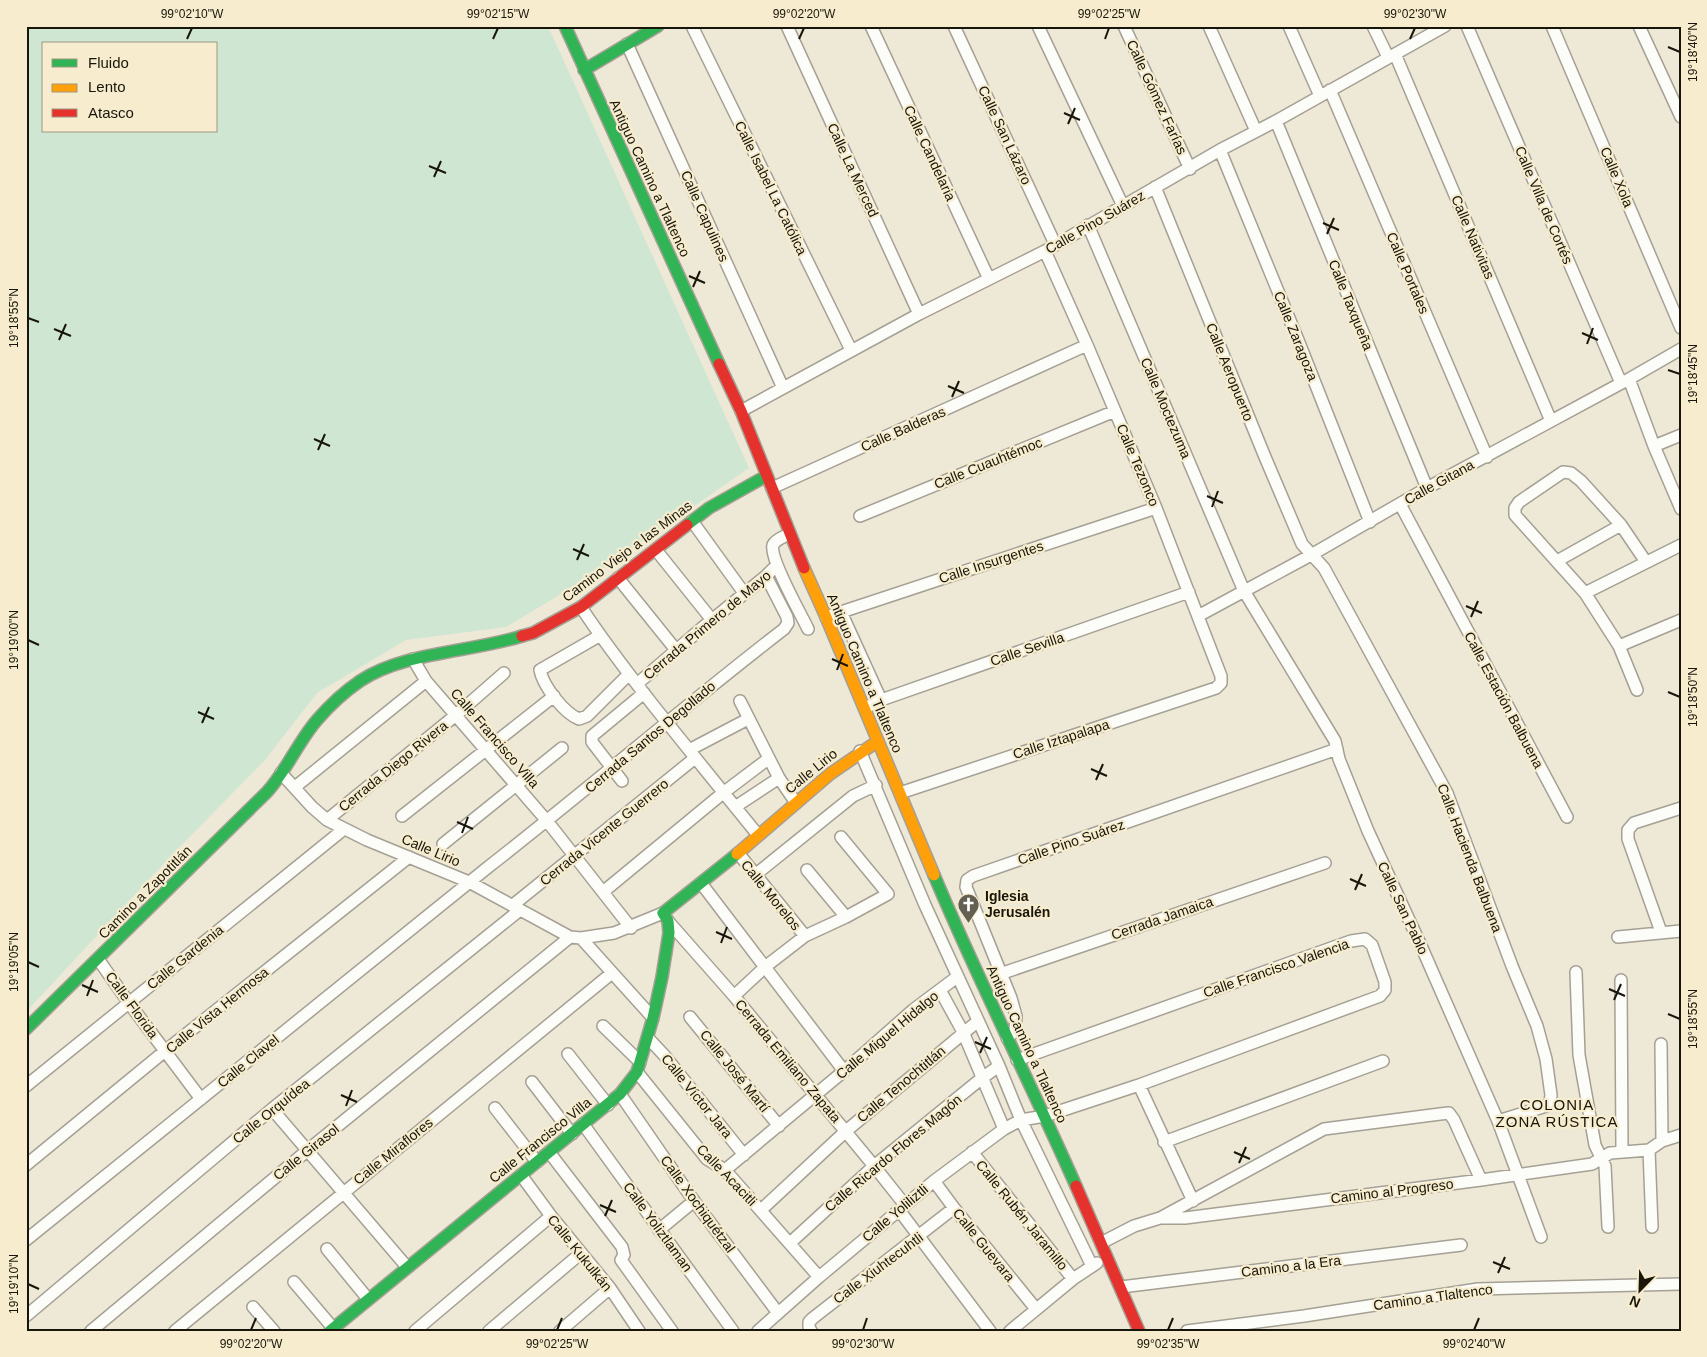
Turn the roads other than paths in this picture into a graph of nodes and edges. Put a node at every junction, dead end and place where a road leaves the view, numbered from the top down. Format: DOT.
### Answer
graph roads {
  1 [pos="565,26"];
  2 [pos="658,26"];
  3 [pos="692,26"];
  4 [pos="787,26"];
  5 [pos="871,26"];
  6 [pos="954,26"];
  7 [pos="1038,26"];
  8 [pos="1124,26"];
  9 [pos="1209,26"];
  10 [pos="1289,26"];
  11 [pos="1373,26"];
  12 [pos="1445,26"];
  13 [pos="1467,26"];
  14 [pos="1552,26"];
  15 [pos="1639,26"];
  16 [pos="627,44"];
  17 [pos="1391,56"];
  18 [pos="584,70"];
  19 [pos="1325,93"];
  20 [pos="1681,117"];
  21 [pos="1276,121"];
  22 [pos="1256,131"];
  23 [pos="1220,150"];
  24 [pos="1190,169"];
  25 [pos="1155,187"];
  26 [pos="1123,206"];
  27 [pos="1088,225"];
  28 [pos="1050,247"];
  29 [pos="989,279"];
  30 [pos="919,314"];
  31 [pos="1681,328"];
  32 [pos="1088,345"];
  33 [pos="1681,349"];
  34 [pos="851,350"];
  35 [pos="1625,381"];
  36 [pos="783,388"];
  37 [pos="741,411"];
  38 [pos="1115,411"];
  39 [pos="1551,421"];
  40 [pos="1681,434"];
  41 [pos="1654,446"];
  42 [pos="1487,457"];
  43 [pos="766,476"];
  44 [pos="772,488"];
  45 [pos="1427,488"];
  46 [pos="1400,504"];
  47 [pos="1156,508"];
  48 [pos="1681,509"];
  49 [pos="860,516"];
  50 [pos="692,521"];
  51 [pos="1370,522"];
  52 [pos="1621,525"];
  53 [pos="789,534"];
  54 [pos="1681,545"];
  55 [pos="656,550"];
  56 [pos="1311,555"];
  57 [pos="1557,562"];
  58 [pos="1646,562"];
  59 [pos="776,565"];
  60 [pos="766,576"];
  61 [pos="618,578"];
  62 [pos="1244,591"];
  63 [pos="1190,592"];
  64 [pos="744,593"];
  65 [pos="1586,593"];
  66 [pos="581,607"];
  67 [pos="841,612"];
  68 [pos="1198,616"];
  69 [pos="826,617"];
  70 [pos="712,620"];
  71 [pos="1681,620"];
  72 [pos="808,628"];
  73 [pos="600,636"];
  74 [pos="1619,646"];
  75 [pos="676,650"];
  76 [pos="413,660"];
  77 [pos="504,673"];
  78 [pos="629,674"];
  79 [pos="426,681"];
  80 [pos="1221,683"];
  81 [pos="641,689"];
  82 [pos="1637,690"];
  83 [pos="554,696"];
  84 [pos="881,700"];
  85 [pos="740,701"];
  86 [pos="865,708"];
  87 [pos="456,715"];
  88 [pos="748,719"];
  89 [pos="668,723"];
  90 [pos="878,741"];
  91 [pos="562,748"];
  92 [pos="1337,749"];
  93 [pos="485,750"];
  94 [pos="860,751"];
  95 [pos="692,754"];
  96 [pos="768,759"];
  97 [pos="612,769"];
  98 [pos="281,773"];
  99 [pos="779,778"];
  100 [pos="622,781"];
  101 [pos="515,785"];
  102 [pos="876,785"];
  103 [pos="295,787"];
  104 [pos="723,793"];
  105 [pos="900,793"];
  106 [pos="796,803"];
  107 [pos="735,807"];
  108 [pos="1681,808"];
  109 [pos="402,816"];
  110 [pos="1567,818"];
  111 [pos="327,820"];
  112 [pos="547,821"];
  113 [pos="344,829"];
  114 [pos="758,835"];
  115 [pos="842,837"];
  116 [pos="443,844"];
  117 [pos="738,853"];
  118 [pos="409,856"];
  119 [pos="575,856"];
  120 [pos="1325,863"];
  121 [pos="807,870"];
  122 [pos="755,875"];
  123 [pos="469,882"];
  124 [pos="701,884"];
  125 [pos="603,892"];
  126 [pos="516,908"];
  127 [pos="665,917"];
  128 [pos="846,917"];
  129 [pos="631,928"];
  130 [pos="1681,931"];
  131 [pos="1661,932"];
  132 [pos="805,936"];
  133 [pos="1618,937"];
  134 [pos="575,938"];
  135 [pos="98,959"];
  136 [pos="765,966"];
  137 [pos="1576,972"];
  138 [pos="612,974"];
  139 [pos="1000,974"];
  140 [pos="957,977"];
  141 [pos="1621,980"];
  142 [pos="940,990"];
  143 [pos="734,996"];
  144 [pos="129,1003"];
  145 [pos="690,1017"];
  146 [pos="653,1018"];
  147 [pos="978,1021"];
  148 [pos="603,1026"];
  149 [pos="26,1029"];
  150 [pos="962,1032"];
  151 [pos="648,1038"];
  152 [pos="1007,1038"];
  153 [pos="1662,1044"];
  154 [pos="166,1051"];
  155 [pos="568,1054"];
  156 [pos="1017,1060"];
  157 [pos="1384,1061"];
  158 [pos="1000,1066"];
  159 [pos="638,1067"];
  160 [pos="844,1071"];
  161 [pos="982,1078"];
  162 [pos="532,1082"];
  163 [pos="1139,1085"];
  164 [pos="26,1086"];
  165 [pos="620,1094"];
  166 [pos="815,1095"];
  167 [pos="201,1099"];
  168 [pos="608,1105"];
  169 [pos="495,1108"];
  170 [pos="272,1109"];
  171 [pos="1044,1116"];
  172 [pos="1022,1120"];
  173 [pos="1498,1121"];
  174 [pos="583,1124"];
  175 [pos="779,1126"];
  176 [pos="1004,1129"];
  177 [pos="846,1131"];
  178 [pos="572,1134"];
  179 [pos="1681,1135"];
  180 [pos="1662,1141"];
  181 [pos="1164,1142"];
  182 [pos="308,1150"];
  183 [pos="1649,1150"];
  184 [pos="549,1152"];
  185 [pos="972,1152"];
  186 [pos="1622,1152"];
  187 [pos="744,1155"];
  188 [pos="1601,1157"];
  189 [pos="538,1162"];
  190 [pos="26,1165"];
  191 [pos="874,1166"];
  192 [pos="725,1170"];
  193 [pos="521,1175"];
  194 [pos="1519,1175"];
  195 [pos="934,1180"];
  196 [pos="1481,1180"];
  197 [pos="343,1192"];
  198 [pos="694,1201"];
  199 [pos="1193,1201"];
  200 [pos="902,1208"];
  201 [pos="954,1208"];
  202 [pos="761,1210"];
  203 [pos="551,1216"];
  204 [pos="1160,1218"];
  205 [pos="1608,1227"];
  206 [pos="1652,1227"];
  207 [pos="659,1230"];
  208 [pos="1540,1236"];
  209 [pos="919,1237"];
  210 [pos="26,1240"];
  211 [pos="790,1243"];
  212 [pos="1101,1243"];
  213 [pos="1461,1245"];
  214 [pos="327,1249"];
  215 [pos="580,1254"];
  216 [pos="1108,1258"];
  217 [pos="1092,1266"];
  218 [pos="407,1267"];
  219 [pos="819,1277"];
  220 [pos="1073,1278"];
  221 [pos="294,1282"];
  222 [pos="1681,1284"];
  223 [pos="1122,1287"];
  224 [pos="610,1288"];
  225 [pos="368,1300"];
  226 [pos="253,1307"];
  227 [pos="1036,1309"];
  228 [pos="778,1312"];
  229 [pos="26,1316"];
  230 [pos="339,1328"];
  231 [pos="635,1329"];
  232 [pos="1135,1329"];
  233 [pos="91,1331"];
  234 [pos="175,1331"];
  235 [pos="274,1331"];
  236 [pos="415,1331"];
  237 [pos="489,1331"];
  238 [pos="560,1331"];
  239 [pos="672,1331"];
  240 [pos="733,1331"];
  241 [pos="758,1331"];
  242 [pos="811,1331"];
  243 [pos="990,1331"];
  244 [pos="1010,1331"];
  245 [pos="1187,1331"];
  1 -- 18 [label="street, Antiguo Camino a Tlaltenco"];
  2 -- 16 [label="street"];
  3 -- 34 [label="street, Calle Isabel La Católica"];
  4 -- 30 [label="street, Calle La Merced"];
  5 -- 29 [label="street, Calle Candelaria"];
  6 -- 28 [label="street, Calle San Lázaro"];
  7 -- 26 [label="street"];
  8 -- 24 [label="street, Calle Gómez Farías"];
  9 -- 22 [label="street"];
  10 -- 19 [label="street, Calle Portales"];
  11 -- 17 [label="street, Calle Nativitas"];
  12 -- 17 [label="street, Calle Pino Suárez"];
  13 -- 35 [label="street, Calle Villa de Cortés"];
  14 -- 31 [label="street, Calle Xola"];
  15 -- 20 [label="street"];
  16 -- 18 [label="street"];
  16 -- 36 [label="street, Calle Capulines"];
  17 -- 19 [label="street, Calle Pino Suárez"];
  17 -- 39 [label="street, Calle Nativitas"];
  18 -- 37 [label="street, Antiguo Camino a Tlaltenco"];
  19 -- 21 [label="street, Calle Pino Suárez"];
  19 -- 42 [label="street, Calle Portales"];
  21 -- 22 [label="street, Calle Pino Suárez"];
  21 -- 45 [label="street, Calle Taxqueña"];
  22 -- 23 [label="street, Calle Pino Suárez"];
  23 -- 24 [label="street, Calle Pino Suárez"];
  23 -- 51 [label="street, Calle Zaragoza"];
  24 -- 25 [label="street, Calle Pino Suárez"];
  25 -- 26 [label="street, Calle Pino Suárez"];
  25 -- 56 [label="street, Calle Aeropuerto"];
  26 -- 27 [label="street, Calle Pino Suárez"];
  27 -- 28 [label="street, Calle Pino Suárez"];
  27 -- 62 [label="street, Calle Moctezuma"];
  28 -- 29 [label="street, Calle Pino Suárez"];
  28 -- 32 [label="street, Calle Tezonco"];
  29 -- 30 [label="street, Calle Pino Suárez"];
  30 -- 34 [label="street, Calle Pino Suárez"];
  32 -- 38 [label="street, Calle Tezonco"];
  32 -- 44 [label="street, Calle Balderas"];
  33 -- 35 [label="street, Calle Gitana"];
  34 -- 36 [label="street, Calle Pino Suárez"];
  35 -- 39 [label="street, Calle Gitana"];
  35 -- 41 [label="street, Calle Villa de Cortés"];
  36 -- 37 [label="street, Calle Pino Suárez"];
  37 -- 43 [label="street, Antiguo Camino a Tlaltenco"];
  38 -- 47 [label="street, Calle Tezonco"];
  38 -- 49 [label="street, Calle Cuauhtémoc"];
  39 -- 42 [label="street, Calle Gitana"];
  40 -- 41 [label="street"];
  41 -- 48 [label="street, Calle Villa de Cortés"];
  42 -- 45 [label="street, Calle Gitana"];
  43 -- 44 [label="street, Antiguo Camino a Tlaltenco"];
  43 -- 50 [label="street, Camino Viejo a las Minas"];
  44 -- 53 [label="street, Antiguo Camino a Tlaltenco"];
  45 -- 46 [label="street, Calle Gitana"];
  46 -- 51 [label="street, Calle Gitana"];
  46 -- 110 [label="street, Calle Estación Balbuena"];
  47 -- 63 [label="street, Calle Tezonco"];
  47 -- 67 [label="street, Calle Insurgentes"];
  50 -- 55 [label="street, Camino Viejo a las Minas"];
  50 -- 64 [label="street"];
  51 -- 56 [label="street, Calle Gitana"];
  52 -- 57 [label="street"];
  52 -- 57 [label="street"];
  52 -- 58 [label="street"];
  53 -- 59 [label="street"];
  53 -- 69 [label="street, Antiguo Camino a Tlaltenco"];
  54 -- 58 [label="street"];
  55 -- 61 [label="street, Camino Viejo a las Minas"];
  55 -- 70 [label="street"];
  56 -- 62 [label="street, Calle Gitana"];
  56 -- 173 [label="street, Calle Hacienda Balbuena"];
  57 -- 65 [label="street"];
  58 -- 65 [label="street"];
  59 -- 60 [label="street, Cerrada Primero de Mayo"];
  59 -- 72 [label="street"];
  60 -- 64 [label="street, Cerrada Primero de Mayo"];
  60 -- 89 [label="street, Cerrada Santos Degollado"];
  61 -- 66 [label="street, Camino Viejo a las Minas"];
  61 -- 75 [label="street"];
  62 -- 68 [label="street, Calle Gitana"];
  62 -- 92 [label="street, Calle San Pablo"];
  63 -- 68 [label="street, Calle Tezonco"];
  63 -- 84 [label="street, Calle Sevilla"];
  64 -- 70 [label="street, Cerrada Primero de Mayo"];
  65 -- 74 [label="street"];
  66 -- 73 [label="street"];
  66 -- 76 [label="street, Camino Viejo a las Minas"];
  67 -- 69 [label="street, Calle Insurgentes"];
  67 -- 84 [label="street"];
  68 -- 80 [label="street, Calle Tezonco"];
  69 -- 86 [label="street, Antiguo Camino a Tlaltenco"];
  70 -- 75 [label="street, Cerrada Primero de Mayo"];
  71 -- 74 [label="street"];
  73 -- 78 [label="street"];
  73 -- 83 [label="street"];
  74 -- 82 [label="street"];
  75 -- 81 [label="street, Cerrada Primero de Mayo"];
  76 -- 79 [label="street, Calle Francisco Villa"];
  76 -- 98 [label="street, Camino Viejo a las Minas"];
  77 -- 87 [label="street, Cerrada Diego Rivera"];
  78 -- 81 [label="street"];
  78 -- 83 [label="street"];
  79 -- 87 [label="street, Calle Francisco Villa"];
  79 -- 103 [label="street"];
  80 -- 105 [label="street, Calle Iztapalapa"];
  81 -- 89 [label="street"];
  81 -- 97 [label="street, Cerrada Primero de Mayo"];
  83 -- 93 [label="street"];
  84 -- 86 [label="street, Calle Sevilla"];
  85 -- 88 [label="street"];
  86 -- 90 [label="street, Antiguo Camino a Tlaltenco"];
  87 -- 93 [label="street, Calle Francisco Villa"];
  87 -- 111 [label="street, Cerrada Diego Rivera"];
  88 -- 95 [label="street, Cerrada Vicente Guerrero"];
  88 -- 96 [label="street"];
  89 -- 95 [label="street"];
  89 -- 97 [label="street, Cerrada Santos Degollado"];
  90 -- 94 [label="street, Calle Lirio"];
  90 -- 105 [label="street, Antiguo Camino a Tlaltenco"];
  91 -- 101 [label="street"];
  92 -- 139 [label="street, Calle Pino Suárez"];
  92 -- 173 [label="street, Calle San Pablo"];
  93 -- 101 [label="street, Calle Francisco Villa"];
  93 -- 109 [label="street"];
  94 -- 102 [label="street"];
  94 -- 106 [label="street, Calle Lirio"];
  95 -- 104 [label="street"];
  95 -- 119 [label="street, Cerrada Vicente Guerrero"];
  96 -- 99 [label="street"];
  96 -- 104 [label="street"];
  97 -- 100 [label="street"];
  97 -- 112 [label="street, Cerrada Santos Degollado"];
  98 -- 103 [label="street, Calle Lirio"];
  98 -- 135 [label="street, Camino a Zapotitlán"];
  99 -- 106 [label="street"];
  99 -- 107 [label="street"];
  101 -- 112 [label="street, Calle Francisco Villa"];
  101 -- 116 [label="street"];
  102 -- 122 [label="street"];
  102 -- 140 [label="street"];
  103 -- 111 [label="street, Calle Lirio"];
  104 -- 107 [label="street"];
  104 -- 125 [label="street"];
  105 -- 152 [label="street, Antiguo Camino a Tlaltenco"];
  106 -- 114 [label="street, Calle Lirio"];
  107 -- 114 [label="street"];
  108 -- 131 [label="street"];
  111 -- 113 [label="street, Calle Lirio"];
  112 -- 119 [label="street, Calle Francisco Villa"];
  112 -- 123 [label="street, Cerrada Santos Degollado"];
  113 -- 118 [label="street, Calle Lirio"];
  113 -- 144 [label="street, Calle Gardenia"];
  114 -- 117 [label="street, Calle Lirio"];
  115 -- 128 [label="street"];
  117 -- 122 [label="street, Calle Morelos"];
  117 -- 124 [label="street, Calle Lirio"];
  118 -- 123 [label="street, Calle Lirio"];
  118 -- 154 [label="street, Calle Vista Hermosa"];
  119 -- 125 [label="street, Calle Francisco Villa"];
  119 -- 126 [label="street, Cerrada Vicente Guerrero"];
  120 -- 139 [label="street, Cerrada Jamaica"];
  121 -- 128 [label="street"];
  122 -- 132 [label="street, Calle Morelos"];
  123 -- 126 [label="street, Calle Lirio"];
  123 -- 167 [label="street, Calle Clavel"];
  124 -- 127 [label="street, Calle Lirio"];
  124 -- 136 [label="street"];
  125 -- 129 [label="street, Calle Francisco Villa"];
  126 -- 134 [label="street, Calle Lirio"];
  126 -- 170 [label="street, Calle Orquídea"];
  127 -- 129 [label="street, Calle Lirio"];
  127 -- 143 [label="street, Cerrada Emiliano Zapata"];
  127 -- 146 [label="street, Calle Francisco Villa"];
  128 -- 132 [label="street"];
  129 -- 134 [label="street, Calle Lirio"];
  130 -- 131 [label="street"];
  131 -- 133 [label="street"];
  132 -- 136 [label="street"];
  134 -- 138 [label="street, Calle Lirio"];
  134 -- 182 [label="street, Calle Girasol"];
  135 -- 144 [label="street, Calle Florida"];
  135 -- 149 [label="street, Camino a Zapotitlán"];
  136 -- 143 [label="street"];
  136 -- 160 [label="street"];
  137 -- 188 [label="street"];
  138 -- 146 [label="street, Calle Lirio"];
  138 -- 197 [label="street, Calle Miraflores"];
  139 -- 152 [label="street, Calle Pino Suárez"];
  140 -- 142 [label="street, Calle Miguel Hidalgo"];
  140 -- 147 [label="street"];
  141 -- 186 [label="street"];
  142 -- 150 [label="street"];
  142 -- 160 [label="street, Calle Miguel Hidalgo"];
  143 -- 166 [label="street, Cerrada Emiliano Zapata"];
  144 -- 154 [label="street, Calle Florida"];
  144 -- 164 [label="street, Calle Gardenia"];
  145 -- 175 [label="street, Calle José Martí"];
  146 -- 151 [label="street, Calle Francisco Villa"];
  147 -- 150 [label="street, Calle Tenochtitlán"];
  147 -- 158 [label="street"];
  148 -- 159 [label="street, Calle Acacitli"];
  150 -- 161 [label="street"];
  150 -- 177 [label="street, Calle Tenochtitlán"];
  151 -- 159 [label="street, Calle Francisco Villa"];
  151 -- 187 [label="street, Calle Víctor Jara"];
  152 -- 156 [label="street, Antiguo Camino a Tlaltenco"];
  153 -- 180 [label="street"];
  154 -- 167 [label="street, Calle Florida"];
  154 -- 190 [label="street, Calle Vista Hermosa"];
  155 -- 168 [label="street"];
  156 -- 163 [label="street, Calle Francisco Valencia"];
  156 -- 171 [label="street, Antiguo Camino a Tlaltenco"];
  157 -- 181 [label="street"];
  158 -- 161 [label="street, Calle Ricardo Flores Magón"];
  158 -- 172 [label="street"];
  159 -- 165 [label="street, Calle Francisco Villa"];
  159 -- 192 [label="street, Calle Acacitli"];
  160 -- 166 [label="street, Calle Miguel Hidalgo"];
  161 -- 176 [label="street"];
  161 -- 191 [label="street, Calle Ricardo Flores Magón"];
  162 -- 178 [label="street"];
  163 -- 171 [label="street, Calle Francisco Valencia"];
  163 -- 181 [label="street"];
  165 -- 168 [label="street, Calle Francisco Villa"];
  165 -- 198 [label="street, Calle Xochiquétzal"];
  166 -- 175 [label="street, Calle Miguel Hidalgo"];
  166 -- 177 [label="street, Cerrada Emiliano Zapata"];
  167 -- 210 [label="street, Calle Clavel"];
  168 -- 174 [label="street, Calle Francisco Villa"];
  169 -- 189 [label="street"];
  170 -- 182 [label="street"];
  170 -- 229 [label="street, Calle Orquídea"];
  171 -- 172 [label="street, Calle Yoliliztli"];
  171 -- 212 [label="street, Antiguo Camino a Tlaltenco"];
  172 -- 176 [label="street, Calle Yoliliztli"];
  172 -- 217 [label="street"];
  173 -- 194 [label="street, Calle San Pablo"];
  174 -- 178 [label="street, Calle Francisco Villa"];
  174 -- 207 [label="street, Calle Yoliztlaman"];
  175 -- 187 [label="street, Calle Miguel Hidalgo"];
  176 -- 185 [label="street, Calle Yoliliztli"];
  177 -- 191 [label="street, Cerrada Emiliano Zapata"];
  177 -- 202 [label="street, Calle Tenochtitlán"];
  178 -- 184 [label="street, Calle Francisco Villa"];
  179 -- 180 [label="street"];
  180 -- 183 [label="street"];
  181 -- 199 [label="street"];
  182 -- 197 [label="street"];
  182 -- 233 [label="street, Calle Girasol"];
  183 -- 186 [label="street, Camino al Progreso"];
  183 -- 206 [label="street"];
  184 -- 189 [label="street, Calle Francisco Villa"];
  184 -- 239 [label="street"];
  185 -- 195 [label="street, Calle Yoliliztli"];
  185 -- 220 [label="street, Calle Rubén Jaramillo"];
  186 -- 188 [label="street, Camino al Progreso"];
  187 -- 192 [label="street, Calle Miguel Hidalgo"];
  188 -- 194 [label="street, Camino al Progreso"];
  188 -- 205 [label="street"];
  189 -- 193 [label="street, Calle Francisco Villa"];
  191 -- 200 [label="street, Cerrada Emiliano Zapata"];
  191 -- 211 [label="street, Calle Ricardo Flores Magón"];
  192 -- 202 [label="street, Calle Acacitli"];
  193 -- 203 [label="street, Calle Kukulkán"];
  193 -- 218 [label="street, Calle Francisco Villa"];
  194 -- 196 [label="street, Camino al Progreso"];
  194 -- 208 [label="street, Calle San Pablo"];
  195 -- 200 [label="street, Calle Yoliliztli"];
  195 -- 201 [label="street, Calle Guevara"];
  196 -- 199 [label="street"];
  196 -- 204 [label="street, Camino al Progreso"];
  197 -- 218 [label="street"];
  197 -- 234 [label="street, Calle Miraflores"];
  198 -- 207 [label="street"];
  198 -- 228 [label="street, Calle Xochiquétzal"];
  199 -- 204 [label="street"];
  200 -- 209 [label="street, Cerrada Emiliano Zapata"];
  200 -- 219 [label="street, Calle Yoliliztli"];
  201 -- 209 [label="street, Calle Xiuhtecuhtli"];
  201 -- 227 [label="street, Calle Guevara"];
  202 -- 211 [label="street, Calle Acacitli"];
  203 -- 215 [label="street, Calle Kukulkán"];
  203 -- 236 [label="street"];
  204 -- 212 [label="street, Camino al Progreso"];
  207 -- 240 [label="street, Calle Yoliztlaman"];
  209 -- 242 [label="street, Calle Xiuhtecuhtli"];
  209 -- 243 [label="street, Cerrada Emiliano Zapata"];
  211 -- 219 [label="street, Calle Acacitli"];
  212 -- 216 [label="street, Antiguo Camino a Tlaltenco"];
  213 -- 223 [label="street, Camino a la Era"];
  214 -- 225 [label="street"];
  215 -- 224 [label="street, Calle Kukulkán"];
  215 -- 237 [label="street"];
  216 -- 217 [label="street"];
  216 -- 223 [label="street, Antiguo Camino a Tlaltenco"];
  217 -- 220 [label="street"];
  218 -- 225 [label="street, Calle Francisco Villa"];
  219 -- 228 [label="street, Calle Yoliliztli"];
  220 -- 227 [label="street"];
  221 -- 230 [label="street"];
  222 -- 245 [label="street, Camino a Tlaltenco"];
  223 -- 232 [label="street, Antiguo Camino a Tlaltenco"];
  224 -- 231 [label="street, Calle Kukulkán"];
  224 -- 238 [label="street"];
  225 -- 230 [label="street, Calle Francisco Villa"];
  226 -- 235 [label="street"];
  227 -- 244 [label="street"];
  228 -- 241 [label="street, Calle Yoliliztli"];
}
